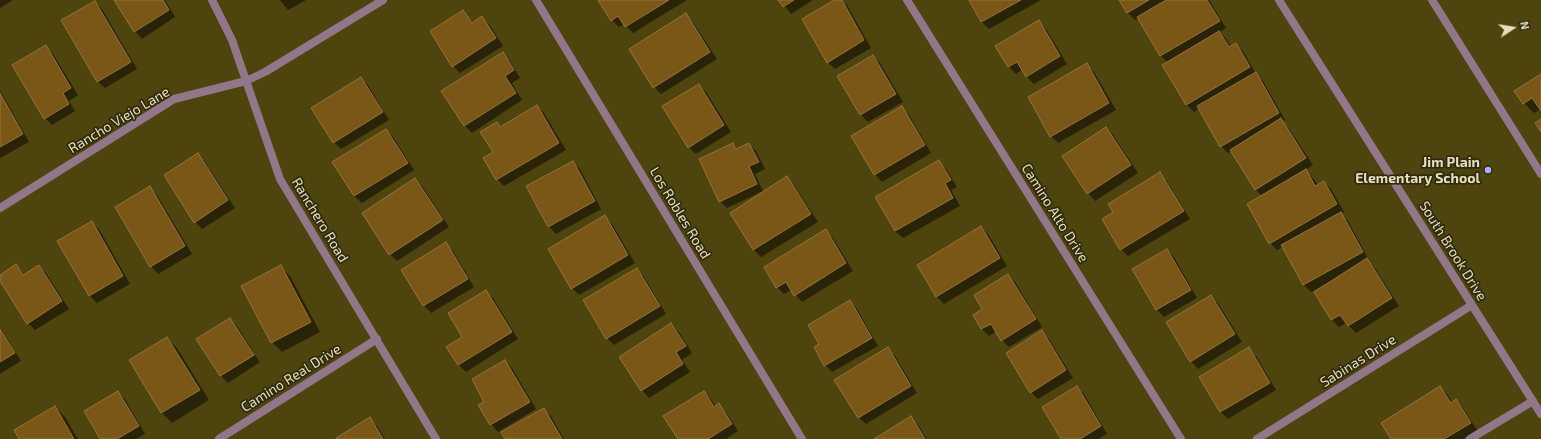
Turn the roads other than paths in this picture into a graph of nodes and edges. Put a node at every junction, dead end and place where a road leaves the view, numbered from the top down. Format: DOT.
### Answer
graph roads {
  1 [pos="212,0"];
  2 [pos="383,0"];
  3 [pos="536,0"];
  4 [pos="907,0"];
  5 [pos="1278,0"];
  6 [pos="1432,0"];
  7 [pos="246,81"];
  8 [pos="1541,174"];
  9 [pos="0,208"];
  10 [pos="1472,305"];
  11 [pos="377,339"];
  12 [pos="1533,401"];
  13 [pos="1541,414"];
  14 [pos="218,439"];
  15 [pos="436,439"];
  16 [pos="802,439"];
  17 [pos="1181,439"];
  18 [pos="1257,439"];
  19 [pos="1470,439"];
  1 -- 7 [label="street, Ranchero Road"];
  2 -- 7 [label="street, Rancho Viejo Lane"];
  3 -- 16 [label="street, Los Robles Road"];
  4 -- 17 [label="street, Camino Alto Drive"];
  5 -- 10 [label="street, South Brook Drive"];
  6 -- 8 [label="street"];
  7 -- 9 [label="street, Rancho Viejo Lane"];
  7 -- 11 [label="street, Ranchero Road"];
  10 -- 12 [label="street, South Brook Drive"];
  10 -- 18 [label="street, Sabinas Drive"];
  11 -- 14 [label="street, Camino Real Drive"];
  11 -- 15 [label="street, Ranchero Road"];
  12 -- 13 [label="street, South Brook Drive"];
  12 -- 19 [label="street"];
}
